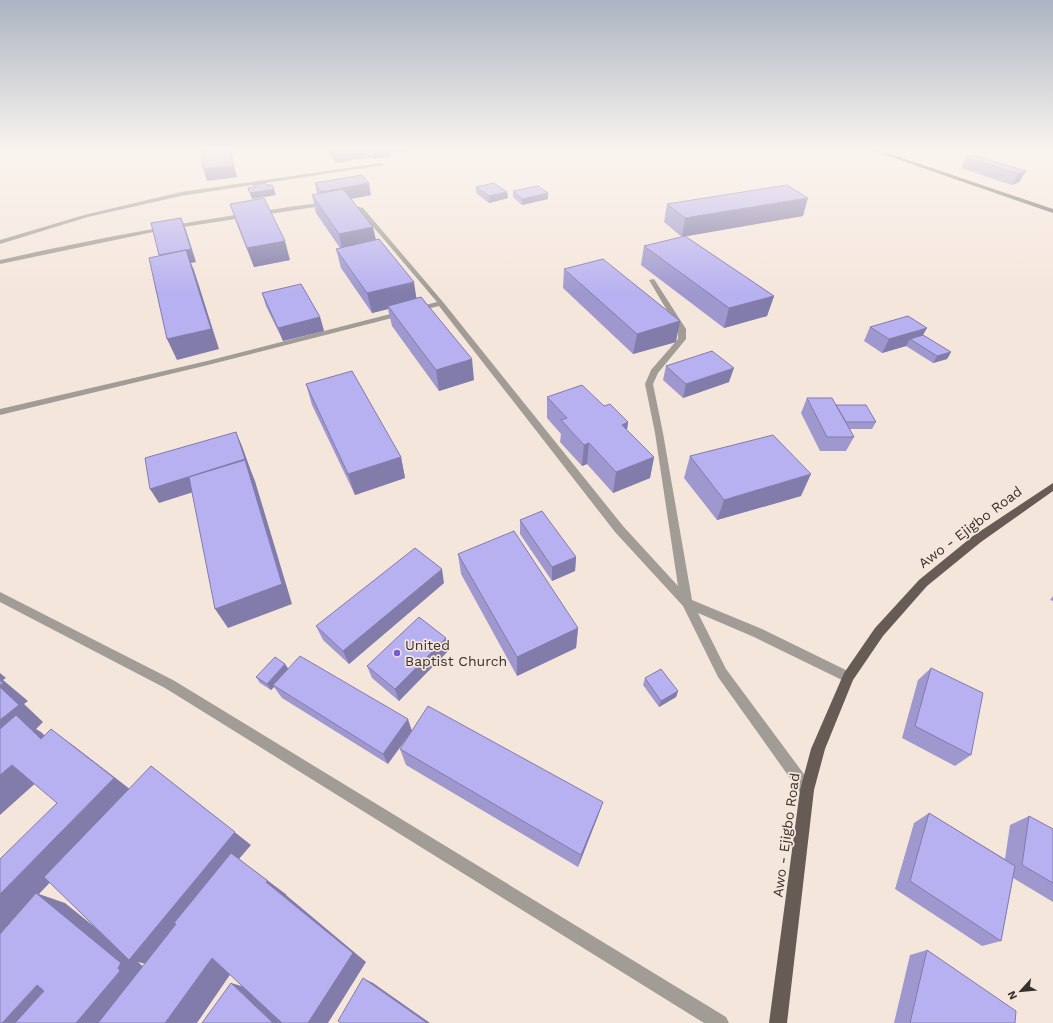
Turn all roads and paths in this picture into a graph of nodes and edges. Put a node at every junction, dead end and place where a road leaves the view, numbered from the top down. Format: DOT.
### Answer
graph roads {
  1 [pos="169,197"];
  2 [pos="1011,197"];
  3 [pos="1053,211"];
  4 [pos="0,242"];
  5 [pos="0,262"];
  6 [pos="652,280"];
  7 [pos="441,303"];
  8 [pos="0,412"];
  9 [pos="1053,486"];
  10 [pos="0,597"];
  11 [pos="687,603"];
  12 [pos="848,677"];
  13 [pos="807,790"];
  14 [pos="720,1023"];
  15 [pos="778,1023"];
  1 -- 4 [label="street"];
  2 -- 3 [label="main road"];
  5 -- 7 [label="street"];
  6 -- 11 [label="street"];
  7 -- 8 [label="street"];
  7 -- 11 [label="street"];
  9 -- 12 [label="main road, Awo - Ejigbo Road"];
  10 -- 14 [label="street"];
  11 -- 12 [label="street"];
  11 -- 13 [label="street"];
  12 -- 13 [label="main road, Awo - Ejigbo Road"];
  13 -- 15 [label="main road, Awo - Ejigbo Road"];
}
